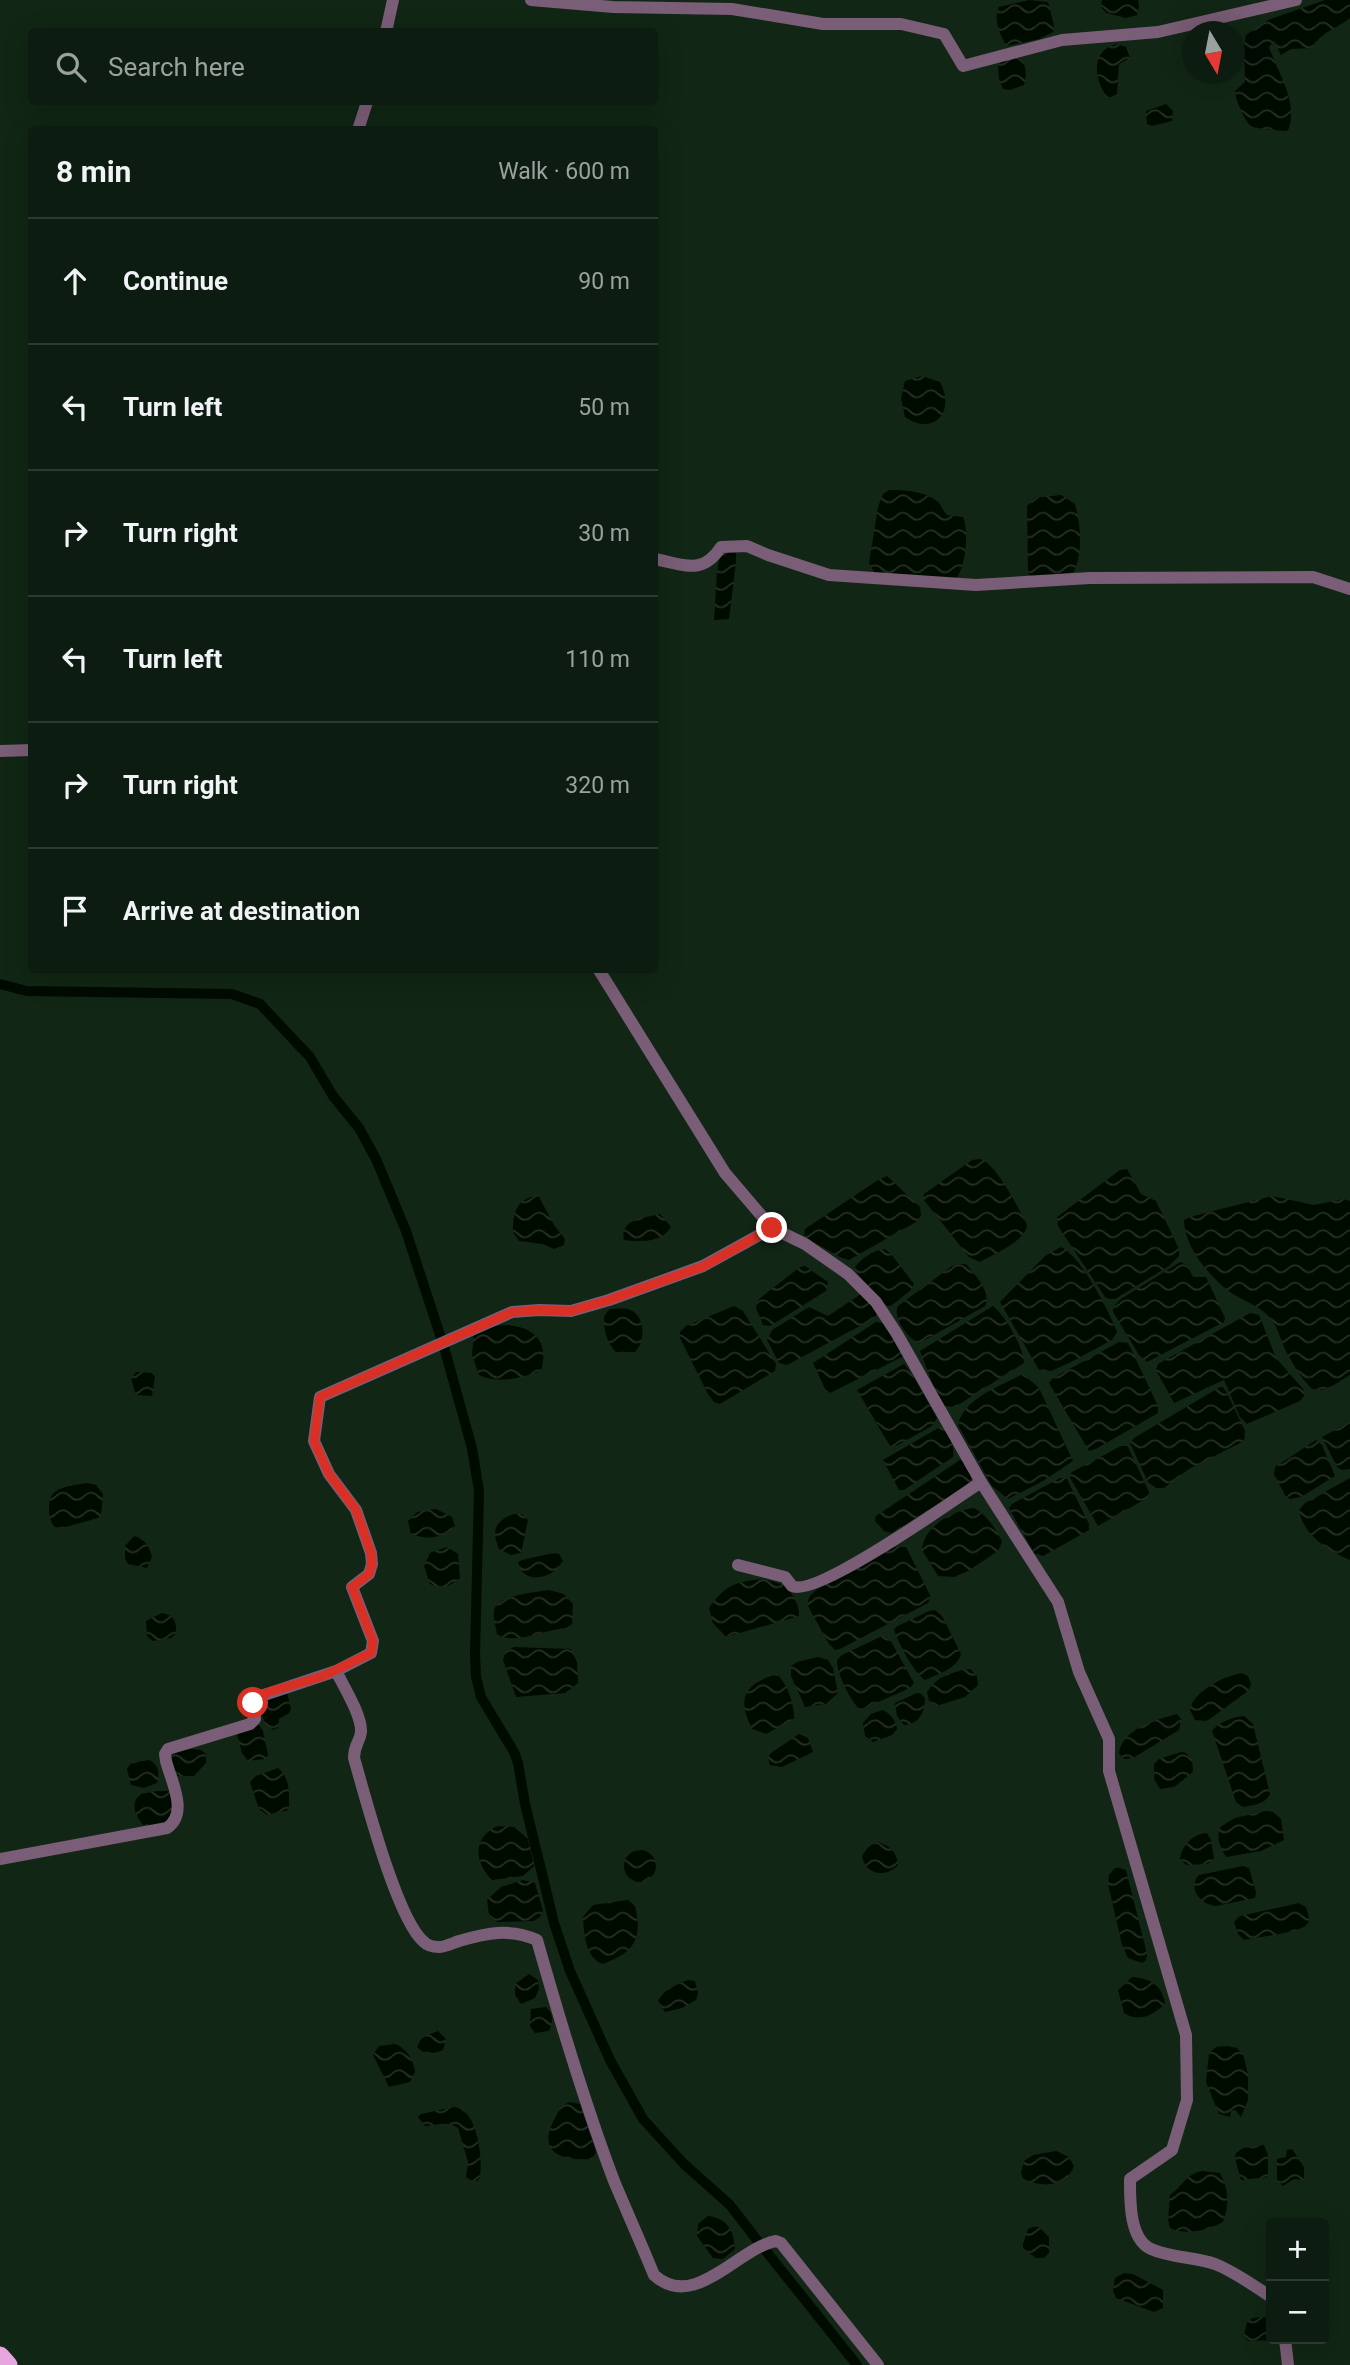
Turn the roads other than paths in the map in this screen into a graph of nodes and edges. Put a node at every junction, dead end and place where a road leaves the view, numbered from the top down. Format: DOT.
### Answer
graph roads {
  1 [pos="393,0"];
  2 [pos="531,0"];
  3 [pos="1296,0"];
  4 [pos="387,28"];
  5 [pos="366,105"];
  6 [pos="359,126"];
  7 [pos="658,560"];
  8 [pos="1350,589"];
  9 [pos="28,750"];
  10 [pos="0,751"];
  11 [pos="601,973"];
  12 [pos="772,1228"];
  13 [pos="981,1482"];
  14 [pos="738,1565"];
  15 [pos="336,1671"];
  16 [pos="0,1859"];
  17 [pos="1266,2294"];
  18 [pos="1286,2344"];
  19 [pos="0,2356"];
  20 [pos="8,2365"];
  21 [pos="878,2365"];
  22 [pos="1288,2365"];
  1 -- 4 [label="street"];
  2 -- 3 [label="street"];
  5 -- 6 [label="street"];
  7 -- 8 [label="street"];
  9 -- 10 [label="street"];
  11 -- 12 [label="street"];
  12 -- 13 [label="street"];
  12 -- 15 [label="street"];
  13 -- 14 [label="street"];
  13 -- 17 [label="street"];
  15 -- 16 [label="street"];
  15 -- 21 [label="street"];
  18 -- 22 [label="street"];
  19 -- 20 [label="highway"];
}
